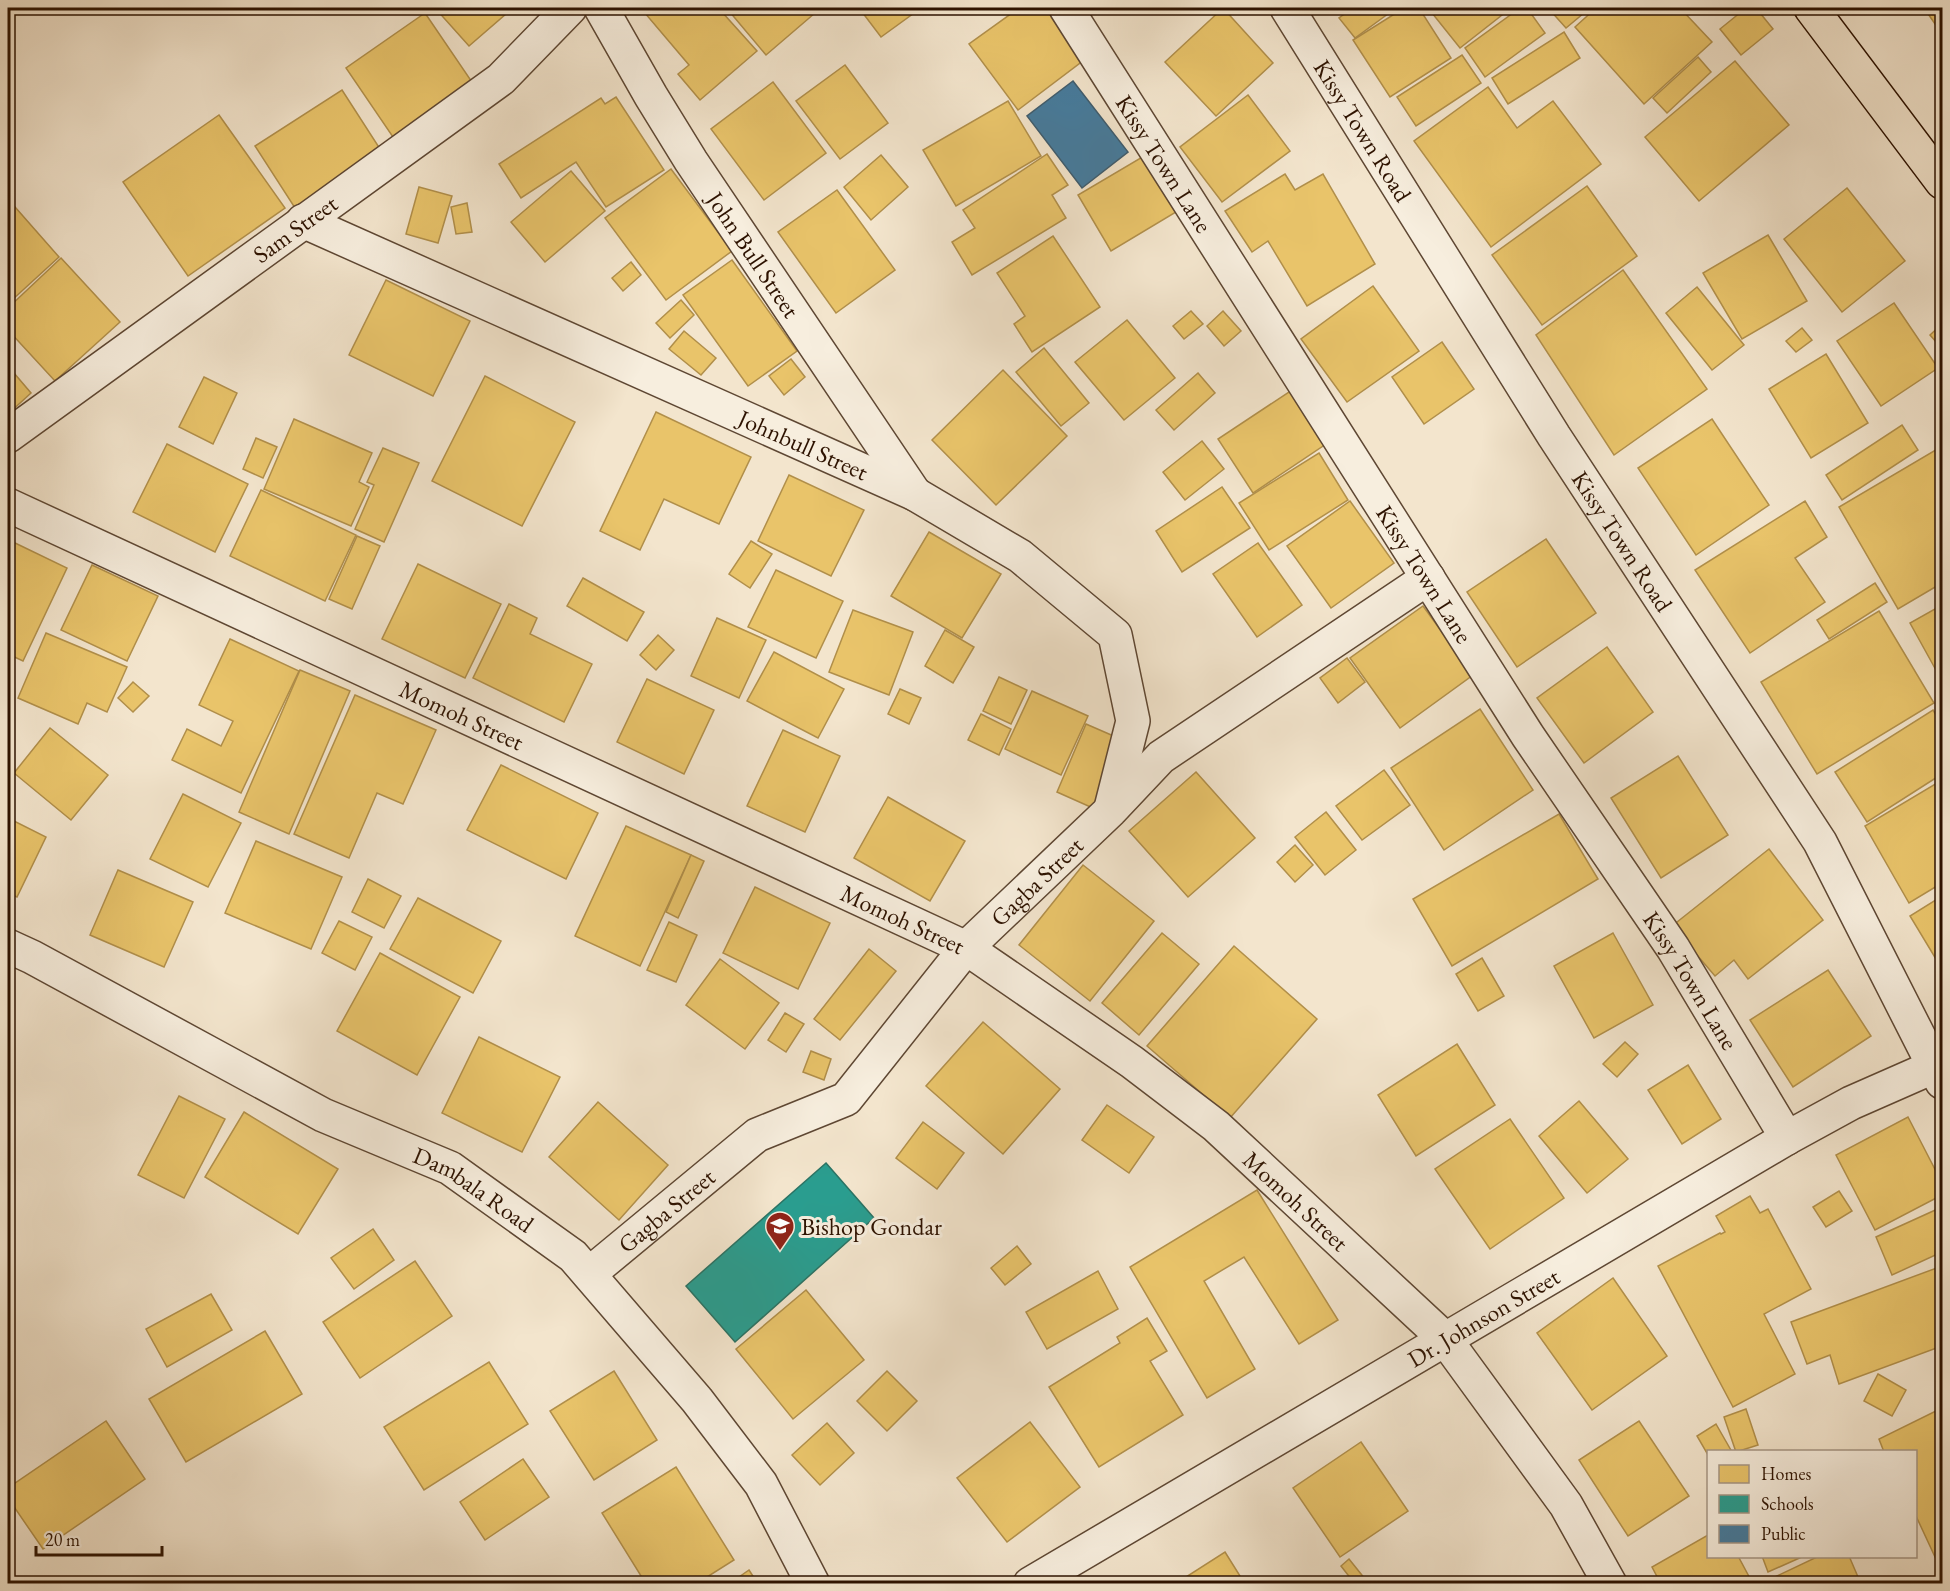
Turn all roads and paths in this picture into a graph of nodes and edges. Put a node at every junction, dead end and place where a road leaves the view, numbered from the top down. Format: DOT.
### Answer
graph roads {
  1 [pos="570,8"];
  2 [pos="602,8"];
  3 [pos="1066,8"];
  4 [pos="1287,8"];
  5 [pos="1811,8"];
  6 [pos="1942,182"];
  7 [pos="303,221"];
  8 [pos="8,436"];
  9 [pos="915,494"];
  10 [pos="8,505"];
  11 [pos="1428,578"];
  12 [pos="1111,810"];
  13 [pos="8,946"];
  14 [pos="966,948"];
  15 [pos="1940,1070"];
  16 [pos="1787,1138"];
  17 [pos="589,1274"];
  18 [pos="1445,1339"];
  19 [pos="813,1584"];
  20 [pos="1030,1584"];
  21 [pos="1610,1584"];
  1 -- 7 [label="street, Sam Street"];
  2 -- 9 [label="street, John Bull Street"];
  3 -- 11 [label="street, Kissy Town Lane"];
  4 -- 15 [label="street, Kissy Town Road"];
  5 -- 6 [label="main road"];
  7 -- 8 [label="street, Sam Street"];
  7 -- 9 [label="street, Johnbull Street"];
  9 -- 12 [label="street, Johnbull Street"];
  10 -- 14 [label="street, Momoh Street"];
  11 -- 12 [label="street, Gagba Street"];
  11 -- 16 [label="street, Kissy Town Lane"];
  12 -- 14 [label="street, Gagba Street"];
  13 -- 17 [label="street, Dambala Road"];
  14 -- 17 [label="street, Gagba Street"];
  14 -- 18 [label="street, Momoh Street"];
  15 -- 16 [label="street, Dr. Johnson Street"];
  16 -- 18 [label="street, Dr. Johnson Street"];
  17 -- 19 [label="street, Dambala Road"];
  18 -- 20 [label="street, Dr. Johnson Street"];
  18 -- 21 [label="street, Momoh Street"];
}
